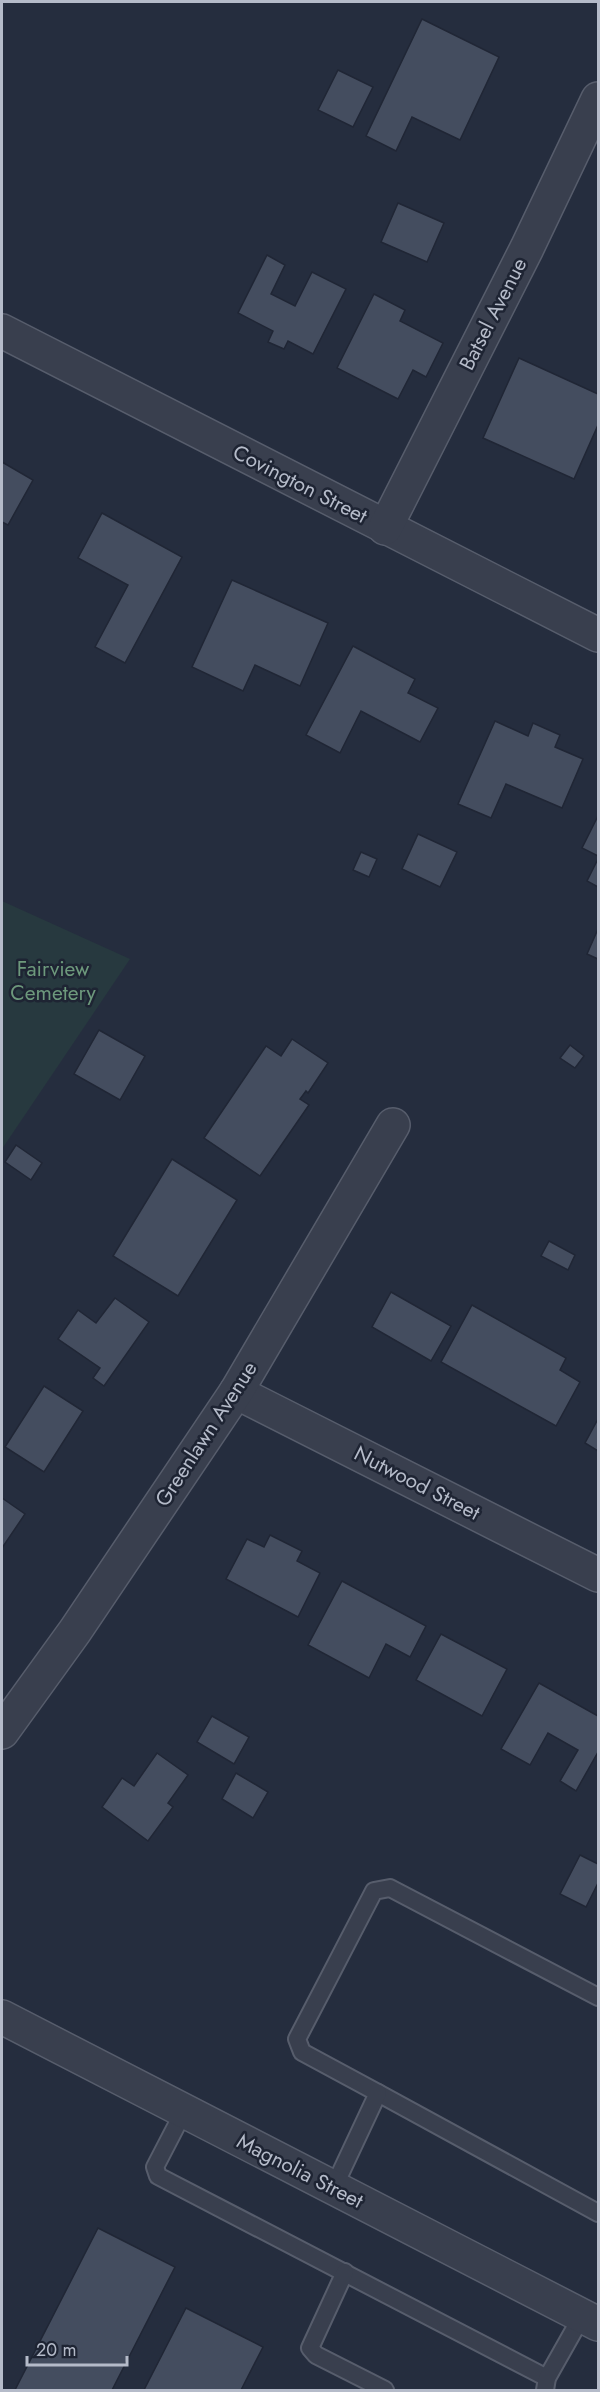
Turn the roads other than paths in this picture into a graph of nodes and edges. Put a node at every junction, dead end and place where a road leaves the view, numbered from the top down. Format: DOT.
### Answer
graph roads {
  1 [pos="598,99"];
  2 [pos="2,331"];
  3 [pos="385,528"];
  4 [pos="598,635"];
  5 [pos="393,1125"];
  6 [pos="236,1392"];
  7 [pos="598,1575"];
  8 [pos="2,1732"];
  9 [pos="598,1997"];
  10 [pos="2,2017"];
  11 [pos="378,2093"];
  12 [pos="184,2111"];
  13 [pos="333,2189"];
  14 [pos="598,2213"];
  15 [pos="345,2272"];
  16 [pos="590,2320"];
  17 [pos="546,2384"];
  18 [pos="385,2391"];
  1 -- 3 [label="street, Batsel Avenue"];
  2 -- 3 [label="street, Covington Street"];
  3 -- 4 [label="street, Covington Street"];
  5 -- 6 [label="street, Greenlawn Avenue"];
  6 -- 7 [label="street, Nutwood Street"];
  6 -- 8 [label="street, Greenlawn Avenue"];
  9 -- 11 [label="lane"];
  10 -- 12 [label="street, Magnolia Street"];
  11 -- 13 [label="lane"];
  11 -- 14 [label="lane"];
  12 -- 13 [label="street, Magnolia Street"];
  12 -- 15 [label="lane"];
  13 -- 16 [label="street, Magnolia Street"];
  15 -- 17 [label="lane"];
  15 -- 18 [label="lane"];
  16 -- 17 [label="lane"];
}
